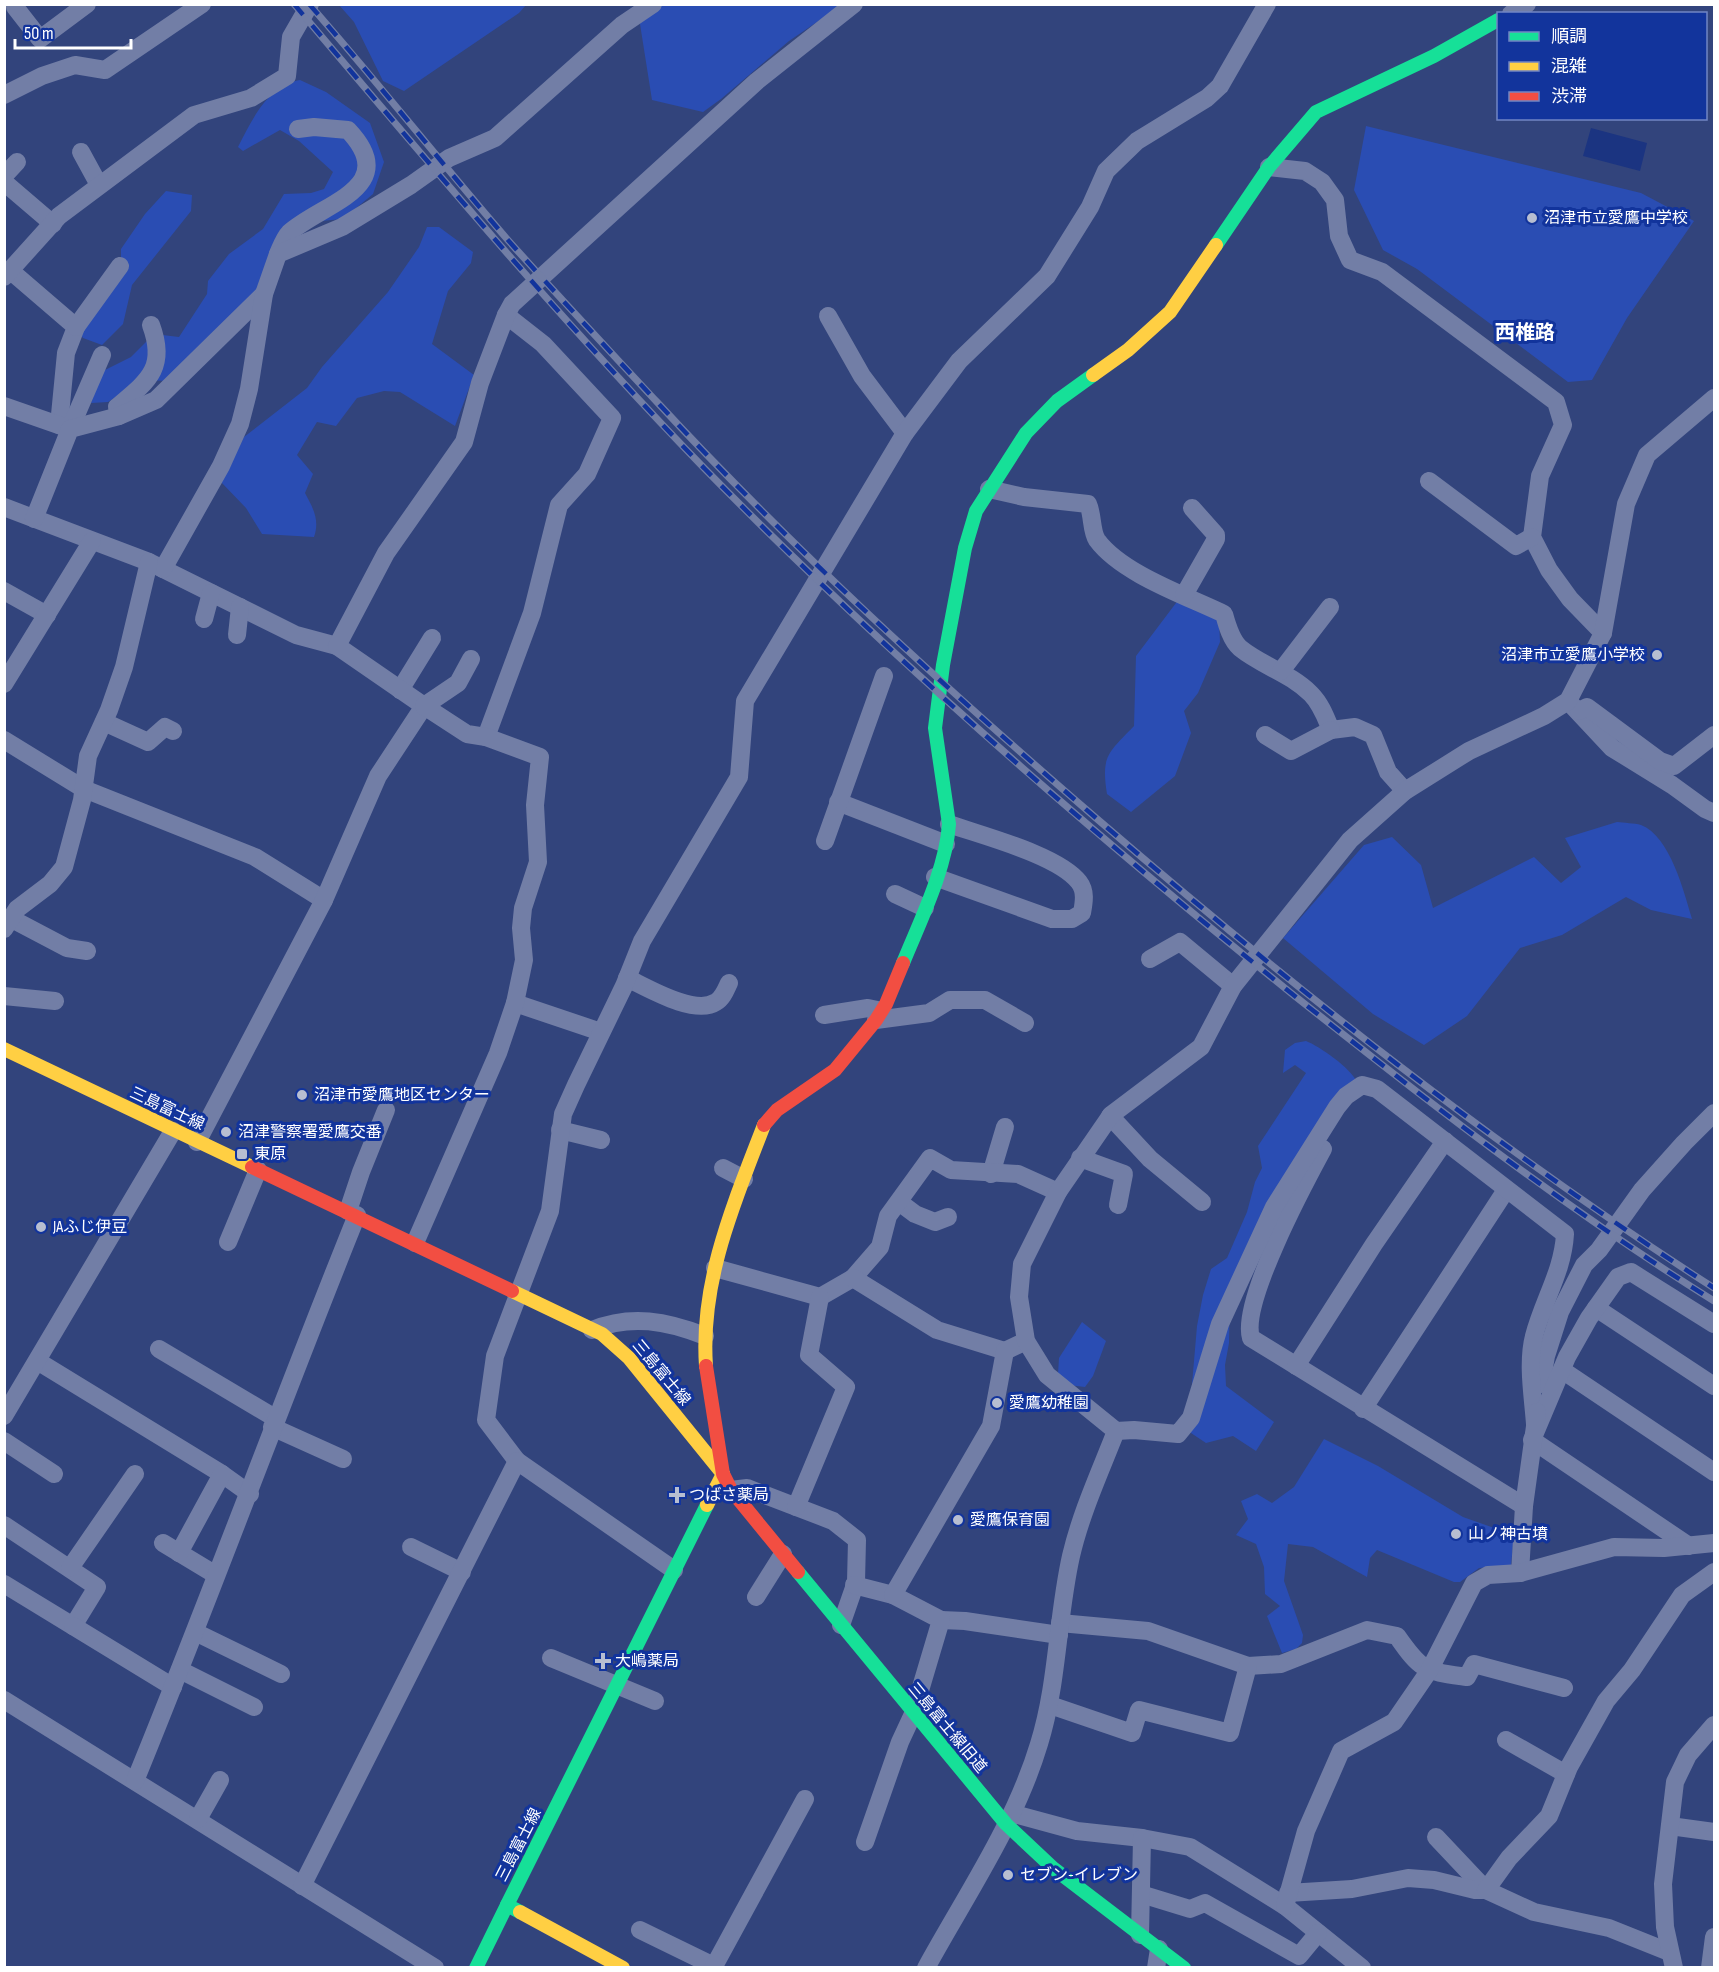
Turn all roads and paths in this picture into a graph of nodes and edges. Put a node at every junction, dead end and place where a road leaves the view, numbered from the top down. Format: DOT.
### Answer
graph roads {
  1 [pos="87,4"];
  2 [pos="202,4"];
  3 [pos="310,4"];
  4 [pos="653,4"];
  5 [pos="854,4"];
  6 [pos="1267,4"];
  7 [pos="1527,4"];
  8 [pos="12,9"];
  9 [pos="1514,12"];
  10 [pos="1497,21"];
  11 [pos="4,95"];
  12 [pos="298,129"];
  13 [pos="81,152"];
  14 [pos="17,162"];
  15 [pos="1269,167"];
  16 [pos="4,176"];
  17 [pos="4,182"];
  18 [pos="99,185"];
  19 [pos="52,224"];
  20 [pos="278,254"];
  21 [pos="120,266"];
  22 [pos="8,274"];
  23 [pos="264,294"];
  24 [pos="509,310"];
  25 [pos="828,316"];
  26 [pos="151,325"];
  27 [pos="76,327"];
  28 [pos="102,355"];
  29 [pos="1714,398"];
  30 [pos="4,406"];
  31 [pos="119,416"];
  32 [pos="64,427"];
  33 [pos="905,434"];
  34 [pos="1429,481"];
  35 [pos="989,489"];
  36 [pos="4,507"];
  37 [pos="1192,508"];
  38 [pos="34,519"];
  39 [pos="1532,537"];
  40 [pos="92,541"];
  41 [pos="156,565"];
  42 [pos="4,591"];
  43 [pos="211,593"];
  44 [pos="1184,595"];
  45 [pos="240,607"];
  46 [pos="1330,607"];
  47 [pos="47,615"];
  48 [pos="204,618"];
  49 [pos="1603,633"];
  50 [pos="237,636"];
  51 [pos="432,638"];
  52 [pos="337,646"];
  53 [pos="471,659"];
  54 [pos="1281,671"];
  55 [pos="884,676"];
  56 [pos="6,679"];
  57 [pos="400,690"];
  58 [pos="424,706"];
  59 [pos="1573,706"];
  60 [pos="104,723"];
  61 [pos="1331,730"];
  62 [pos="173,731"];
  63 [pos="1265,735"];
  64 [pos="1714,735"];
  65 [pos="486,737"];
  66 [pos="4,740"];
  67 [pos="84,789"];
  68 [pos="1405,790"];
  69 [pos="838,801"];
  70 [pos="1714,813"];
  71 [pos="949,824"];
  72 [pos="825,841"];
  73 [pos="946,844"];
  74 [pos="935,877"];
  75 [pos="895,894"];
  76 [pos="324,900"];
  77 [pos="925,908"];
  78 [pos="7,924"];
  79 [pos="87,951"];
  80 [pos="1150,959"];
  81 [pos="627,978"];
  82 [pos="729,983"];
  83 [pos="1233,986"];
  84 [pos="4,996"];
  85 [pos="55,1001"];
  86 [pos="515,1003"];
  87 [pos="824,1015"];
  88 [pos="879,1016"];
  89 [pos="1024,1023"];
  90 [pos="601,1032"];
  91 [pos="4,1049"];
  92 [pos="1362,1085"];
  93 [pos="386,1110"];
  94 [pos="1714,1113"];
  95 [pos="1110,1116"];
  96 [pos="1005,1127"];
  97 [pos="560,1130"];
  98 [pos="173,1131"];
  99 [pos="601,1140"];
  100 [pos="1445,1141"];
  101 [pos="198,1142"];
  102 [pos="1080,1158"];
  103 [pos="723,1168"];
  104 [pos="258,1170"];
  105 [pos="991,1173"];
  106 [pos="744,1179"];
  107 [pos="1506,1190"];
  108 [pos="1058,1192"];
  109 [pos="899,1202"];
  110 [pos="1202,1202"];
  111 [pos="1118,1205"];
  112 [pos="352,1213"];
  113 [pos="948,1217"];
  114 [pos="228,1242"];
  115 [pos="415,1243"];
  116 [pos="715,1268"];
  117 [pos="853,1278"];
  118 [pos="518,1293"];
  119 [pos="820,1297"];
  120 [pos="1596,1308"];
  121 [pos="1220,1324"];
  122 [pos="1714,1324"];
  123 [pos="1248,1328"];
  124 [pos="592,1330"];
  125 [pos="705,1336"];
  126 [pos="1026,1341"];
  127 [pos="159,1349"];
  128 [pos="1005,1351"];
  129 [pos="39,1362"];
  130 [pos="1296,1366"];
  131 [pos="1562,1370"];
  132 [pos="1714,1386"];
  133 [pos="1363,1409"];
  134 [pos="4,1416"];
  135 [pos="274,1422"];
  136 [pos="1116,1431"];
  137 [pos="1534,1432"];
  138 [pos="4,1441"];
  139 [pos="343,1459"];
  140 [pos="517,1461"];
  141 [pos="1714,1472"];
  142 [pos="54,1474"];
  143 [pos="135,1474"];
  144 [pos="222,1474"];
  145 [pos="727,1482"];
  146 [pos="250,1494"];
  147 [pos="1524,1506"];
  148 [pos="796,1507"];
  149 [pos="4,1525"];
  150 [pos="1714,1543"];
  151 [pos="1689,1546"];
  152 [pos="411,1547"];
  153 [pos="783,1554"];
  154 [pos="70,1568"];
  155 [pos="674,1570"];
  156 [pos="462,1572"];
  157 [pos="1714,1572"];
  158 [pos="1520,1573"];
  159 [pos="216,1575"];
  160 [pos="4,1584"];
  161 [pos="854,1585"];
  162 [pos="894,1595"];
  163 [pos="756,1597"];
  164 [pos="942,1620"];
  165 [pos="841,1625"];
  166 [pos="73,1626"];
  167 [pos="1059,1629"];
  168 [pos="195,1632"];
  169 [pos="551,1658"];
  170 [pos="1248,1666"];
  171 [pos="1429,1671"];
  172 [pos="281,1674"];
  173 [pos="177,1678"];
  174 [pos="617,1686"];
  175 [pos="1564,1688"];
  176 [pos="4,1700"];
  177 [pos="655,1701"];
  178 [pos="1050,1705"];
  179 [pos="254,1707"];
  180 [pos="913,1714"];
  181 [pos="1714,1725"];
  182 [pos="1506,1740"];
  183 [pos="1566,1774"];
  184 [pos="135,1780"];
  185 [pos="220,1780"];
  186 [pos="805,1799"];
  187 [pos="198,1819"];
  188 [pos="1010,1819"];
  189 [pos="1670,1826"];
  190 [pos="1714,1832"];
  191 [pos="1436,1837"];
  192 [pos="1142,1838"];
  193 [pos="865,1842"];
  194 [pos="302,1886"];
  195 [pos="1486,1890"];
  196 [pos="1141,1894"];
  197 [pos="1286,1899"];
  198 [pos="507,1905"];
  199 [pos="639,1929"];
  200 [pos="1318,1933"];
  201 [pos="1140,1935"];
  202 [pos="1714,1937"];
  203 [pos="1159,1949"];
  204 [pos="1671,1960"];
  205 [pos="1298,1962"];
  206 [pos="713,1967"];
  207 [pos="435,1968"];
  208 [pos="476,1968"];
  209 [pos="623,1968"];
  210 [pos="926,1968"];
  211 [pos="1156,1968"];
  212 [pos="1184,1968"];
  213 [pos="1362,1968"];
  214 [pos="1710,1968"];
  1 -- 8 [label="street"];
  2 -- 11 [label="street"];
  3 -- 18 [label="street"];
  4 -- 20 [label="street"];
  5 -- 24 [label="street"];
  6 -- 33 [label="street"];
  7 -- 9 [label="street"];
  10 -- 15 [label="street"];
  12 -- 20 [label="street"];
  13 -- 18 [label="street"];
  14 -- 16 [label="street"];
  15 -- 35 [label="street"];
  15 -- 39 [label="street"];
  17 -- 19 [label="street"];
  18 -- 19 [label="street"];
  19 -- 22 [label="street"];
  20 -- 23 [label="street"];
  21 -- 27 [label="street"];
  22 -- 27 [label="street"];
  23 -- 31 [label="street"];
  23 -- 41 [label="street"];
  24 -- 52 [label="street"];
  24 -- 65 [label="street"];
  25 -- 33 [label="street"];
  26 -- 31 [label="street"];
  27 -- 32 [label="street"];
  28 -- 32 [label="street"];
  29 -- 49 [label="street"];
  30 -- 32 [label="street"];
  31 -- 32 [label="street"];
  32 -- 38 [label="street"];
  33 -- 81 [label="street"];
  34 -- 39 [label="street"];
  35 -- 44 [label="street"];
  35 -- 71 [label="street"];
  36 -- 38 [label="street"];
  37 -- 44 [label="street"];
  38 -- 40 [label="street"];
  39 -- 49 [label="street"];
  40 -- 41 [label="street"];
  40 -- 47 [label="street"];
  41 -- 43 [label="street"];
  41 -- 60 [label="street"];
  42 -- 47 [label="street"];
  43 -- 45 [label="street"];
  43 -- 48 [label="street"];
  44 -- 54 [label="street"];
  45 -- 50 [label="street"];
  45 -- 52 [label="street"];
  46 -- 54 [label="street"];
  47 -- 56 [label="street"];
  49 -- 59 [label="street"];
  51 -- 57 [label="street"];
  52 -- 57 [label="street"];
  53 -- 58 [label="street"];
  54 -- 61 [label="street"];
  55 -- 69 [label="street"];
  57 -- 58 [label="street"];
  58 -- 65 [label="street"];
  58 -- 76 [label="street"];
  59 -- 64 [label="street"];
  59 -- 68 [label="street"];
  59 -- 70 [label="street"];
  60 -- 62 [label="street"];
  60 -- 67 [label="street"];
  61 -- 63 [label="street"];
  61 -- 68 [label="street"];
  65 -- 86 [label="street"];
  66 -- 67 [label="street"];
  67 -- 76 [label="street"];
  67 -- 78 [label="street"];
  68 -- 83 [label="street"];
  69 -- 72 [label="street"];
  69 -- 73 [label="street"];
  71 -- 73 [label="street"];
  71 -- 74 [label="street"];
  73 -- 74 [label="street"];
  74 -- 77 [label="street"];
  75 -- 77 [label="street"];
  76 -- 101 [label="street"];
  77 -- 88 [label="street"];
  78 -- 79 [label="street"];
  80 -- 83 [label="street"];
  81 -- 82 [label="street"];
  81 -- 90 [label="street"];
  83 -- 95 [label="street"];
  84 -- 85 [label="street"];
  86 -- 90 [label="street"];
  86 -- 115 [label="street"];
  87 -- 88 [label="street"];
  88 -- 89 [label="street"];
  88 -- 106 [label="street"];
  90 -- 97 [label="street"];
  91 -- 98 [label="street, 三島富士線"];
  92 -- 100 [label="street"];
  92 -- 121 [label="street"];
  92 -- 123 [label="street"];
  93 -- 112 [label="street"];
  94 -- 137 [label="street"];
  95 -- 102 [label="street"];
  95 -- 110 [label="street"];
  96 -- 105 [label="street"];
  97 -- 99 [label="street"];
  97 -- 118 [label="street"];
  98 -- 101 [label="street, 三島富士線"];
  98 -- 129 [label="street"];
  100 -- 107 [label="street"];
  100 -- 130 [label="street"];
  101 -- 104 [label="street, 三島富士線"];
  102 -- 108 [label="street"];
  102 -- 111 [label="street"];
  103 -- 106 [label="street"];
  104 -- 112 [label="street, 三島富士線"];
  104 -- 114 [label="street"];
  105 -- 108 [label="street"];
  105 -- 109 [label="street"];
  106 -- 116 [label="street"];
  107 -- 133 [label="street"];
  107 -- 137 [label="street"];
  108 -- 126 [label="street"];
  109 -- 113 [label="street"];
  109 -- 117 [label="street"];
  112 -- 115 [label="street, 三島富士線"];
  112 -- 135 [label="street"];
  115 -- 118 [label="street, 三島富士線"];
  116 -- 119 [label="street"];
  116 -- 125 [label="street"];
  117 -- 119 [label="street"];
  117 -- 128 [label="street"];
  118 -- 124 [label="street, 三島富士線"];
  118 -- 140 [label="street"];
  119 -- 148 [label="street"];
  120 -- 122 [label="street"];
  120 -- 131 [label="street"];
  120 -- 132 [label="street"];
  121 -- 123 [label="street"];
  121 -- 136 [label="street"];
  123 -- 130 [label="street"];
  124 -- 125 [label="street"];
  124 -- 145 [label="street, 三島富士線"];
  125 -- 145 [label="street"];
  126 -- 128 [label="street"];
  126 -- 136 [label="street"];
  127 -- 135 [label="street"];
  128 -- 162 [label="street"];
  129 -- 134 [label="street"];
  129 -- 144 [label="street"];
  130 -- 133 [label="street"];
  131 -- 137 [label="street"];
  131 -- 141 [label="street"];
  133 -- 147 [label="street"];
  135 -- 139 [label="street"];
  135 -- 146 [label="street"];
  136 -- 167 [label="street"];
  137 -- 147 [label="street"];
  137 -- 151 [label="street"];
  138 -- 142 [label="street"];
  140 -- 155 [label="street"];
  140 -- 156 [label="street"];
  143 -- 154 [label="street"];
  144 -- 146 [label="street"];
  144 -- 159 [label="street"];
  145 -- 148 [label="street"];
  145 -- 153 [label="street, 三島富士線旧道"];
  145 -- 155 [label="street, 三島富士線"];
  146 -- 159 [label="street"];
  147 -- 158 [label="street"];
  148 -- 161 [label="street"];
  149 -- 154 [label="street"];
  150 -- 151 [label="street"];
  151 -- 158 [label="street"];
  152 -- 156 [label="street"];
  153 -- 163 [label="street"];
  153 -- 165 [label="street, 三島富士線旧道"];
  154 -- 166 [label="street"];
  155 -- 174 [label="street, 三島富士線"];
  156 -- 194 [label="street"];
  157 -- 183 [label="street"];
  158 -- 171 [label="street"];
  159 -- 168 [label="street"];
  160 -- 166 [label="street"];
  161 -- 162 [label="street"];
  161 -- 165 [label="street"];
  162 -- 164 [label="street"];
  164 -- 167 [label="street"];
  164 -- 180 [label="street"];
  165 -- 180 [label="street, 三島富士線旧道"];
  166 -- 173 [label="street"];
  167 -- 170 [label="street"];
  167 -- 178 [label="street"];
  168 -- 172 [label="street"];
  168 -- 173 [label="street"];
  169 -- 174 [label="street"];
  170 -- 171 [label="street"];
  170 -- 178 [label="street"];
  171 -- 175 [label="street"];
  171 -- 197 [label="street"];
  173 -- 179 [label="street"];
  173 -- 184 [label="street"];
  174 -- 177 [label="street"];
  174 -- 198 [label="street, 三島富士線"];
  176 -- 184 [label="street"];
  178 -- 188 [label="street"];
  180 -- 188 [label="street, 三島富士線旧道"];
  180 -- 193 [label="street"];
  181 -- 189 [label="street"];
  182 -- 183 [label="street"];
  183 -- 195 [label="street"];
  184 -- 187 [label="street"];
  185 -- 187 [label="street"];
  186 -- 206 [label="street"];
  187 -- 194 [label="street"];
  188 -- 192 [label="street"];
  188 -- 201 [label="street, 三島富士線旧道"];
  188 -- 210 [label="street"];
  189 -- 190 [label="street"];
  189 -- 204 [label="street"];
  191 -- 195 [label="street"];
  192 -- 196 [label="street"];
  192 -- 197 [label="street"];
  194 -- 207 [label="street"];
  195 -- 197 [label="street"];
  195 -- 204 [label="street"];
  196 -- 201 [label="street"];
  196 -- 205 [label="street"];
  197 -- 200 [label="street"];
  198 -- 208 [label="street"];
  198 -- 209 [label="street, 三島富士線"];
  199 -- 206 [label="street"];
  200 -- 205 [label="street"];
  200 -- 213 [label="street"];
  201 -- 203 [label="street, 三島富士線旧道"];
  202 -- 214 [label="street"];
  203 -- 211 [label="street"];
  203 -- 212 [label="street, 三島富士線旧道"];
}
